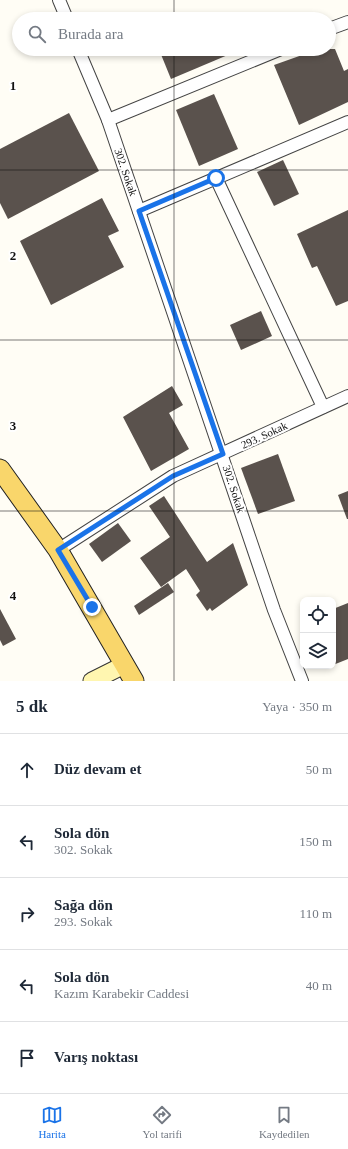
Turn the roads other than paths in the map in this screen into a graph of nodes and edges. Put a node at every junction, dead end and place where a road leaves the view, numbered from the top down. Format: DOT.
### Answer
graph roads {
  1 [pos="59,0"];
  2 [pos="63,12"];
  3 [pos="348,22"];
  4 [pos="336,26"];
  5 [pos="81,56"];
  6 [pos="264,56"];
  7 [pos="108,120"];
  8 [pos="348,122"];
  9 [pos="216,178"];
  10 [pos="139,211"];
  11 [pos="348,396"];
  12 [pos="323,408"];
  13 [pos="223,454"];
  14 [pos="0,469"];
  15 [pos="58,550"];
  16 [pos="124,665"];
  17 [pos="92,681"];
  18 [pos="134,681"];
  19 [pos="302,681"];
  1 -- 2 [label="street"];
  3 -- 4 [label="street"];
  5 -- 7 [label="street, 302. Sokak"];
  6 -- 7 [label="street"];
  7 -- 10 [label="street, 302. Sokak"];
  8 -- 9 [label="street"];
  9 -- 10 [label="street"];
  9 -- 12 [label="street"];
  10 -- 13 [label="street, 302. Sokak"];
  11 -- 12 [label="street, 293. Sokak"];
  12 -- 13 [label="street, 293. Sokak"];
  13 -- 15 [label="street, 293. Sokak"];
  13 -- 19 [label="street, 302. Sokak"];
  14 -- 15 [label="main road"];
  15 -- 16 [label="main road"];
  16 -- 17 [label="street"];
  16 -- 18 [label="main road"];
}
